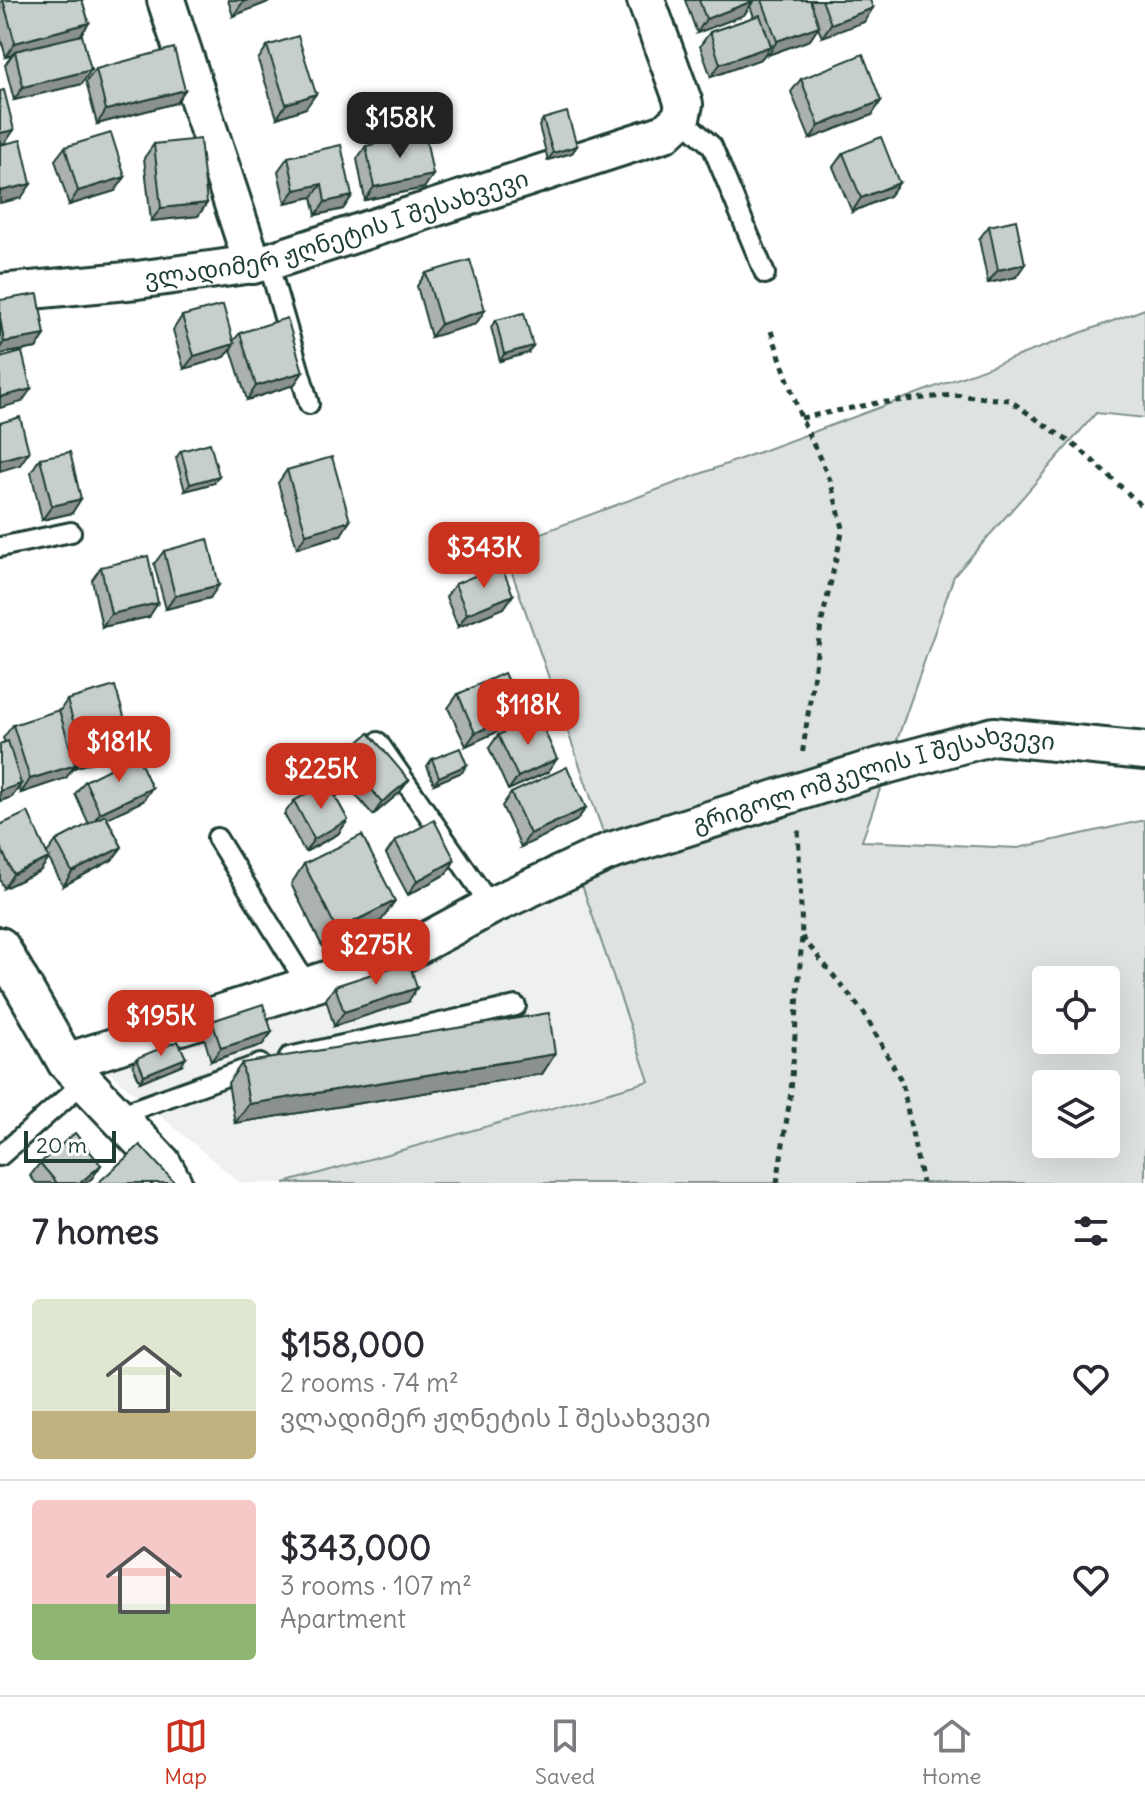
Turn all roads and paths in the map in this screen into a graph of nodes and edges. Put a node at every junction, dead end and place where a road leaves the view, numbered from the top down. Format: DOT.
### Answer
graph roads {
  1 [pos="166,0"];
  2 [pos="646,0"];
  3 [pos="673,126"];
  4 [pos="261,263"];
  5 [pos="765,274"];
  6 [pos="0,293"];
  7 [pos="309,404"];
  8 [pos="801,418"];
  9 [pos="1145,509"];
  10 [pos="71,532"];
  11 [pos="0,547"];
  12 [pos="378,742"];
  13 [pos="1145,751"];
  14 [pos="217,838"];
  15 [pos="491,906"];
  16 [pos="802,936"];
  17 [pos="0,946"];
  18 [pos="308,986"];
  19 [pos="516,1006"];
  20 [pos="75,1072"];
  21 [pos="116,1116"];
  22 [pos="0,1156"];
  23 [pos="173,1183"];
  24 [pos="922,1183"];
  1 -- 4 [label="street"];
  2 -- 3 [label="street"];
  3 -- 4 [label="street, ვლადიმერ ჟღნეტის I შესახვევი"];
  3 -- 5 [label="lane"];
  4 -- 6 [label="street, ვლადიმერ ჟღნეტის I შესახვევი"];
  4 -- 7 [label="lane"];
  8 -- 9 [label="path"];
  10 -- 11 [label="lane"];
  12 -- 15 [label="lane"];
  13 -- 15 [label="street, გრიგოლ ოშკელის I შესახვევი"];
  14 -- 18 [label="lane"];
  15 -- 18 [label="street, გრიგოლ ოშკელის I შესახვევი"];
  16 -- 24 [label="path"];
  17 -- 20 [label="street"];
  18 -- 20 [label="street, გრიგოლ ოშკელის I შესახვევი"];
  19 -- 21 [label="lane"];
  20 -- 21 [label="street"];
  20 -- 22 [label="lane"];
  21 -- 23 [label="street"];
}
